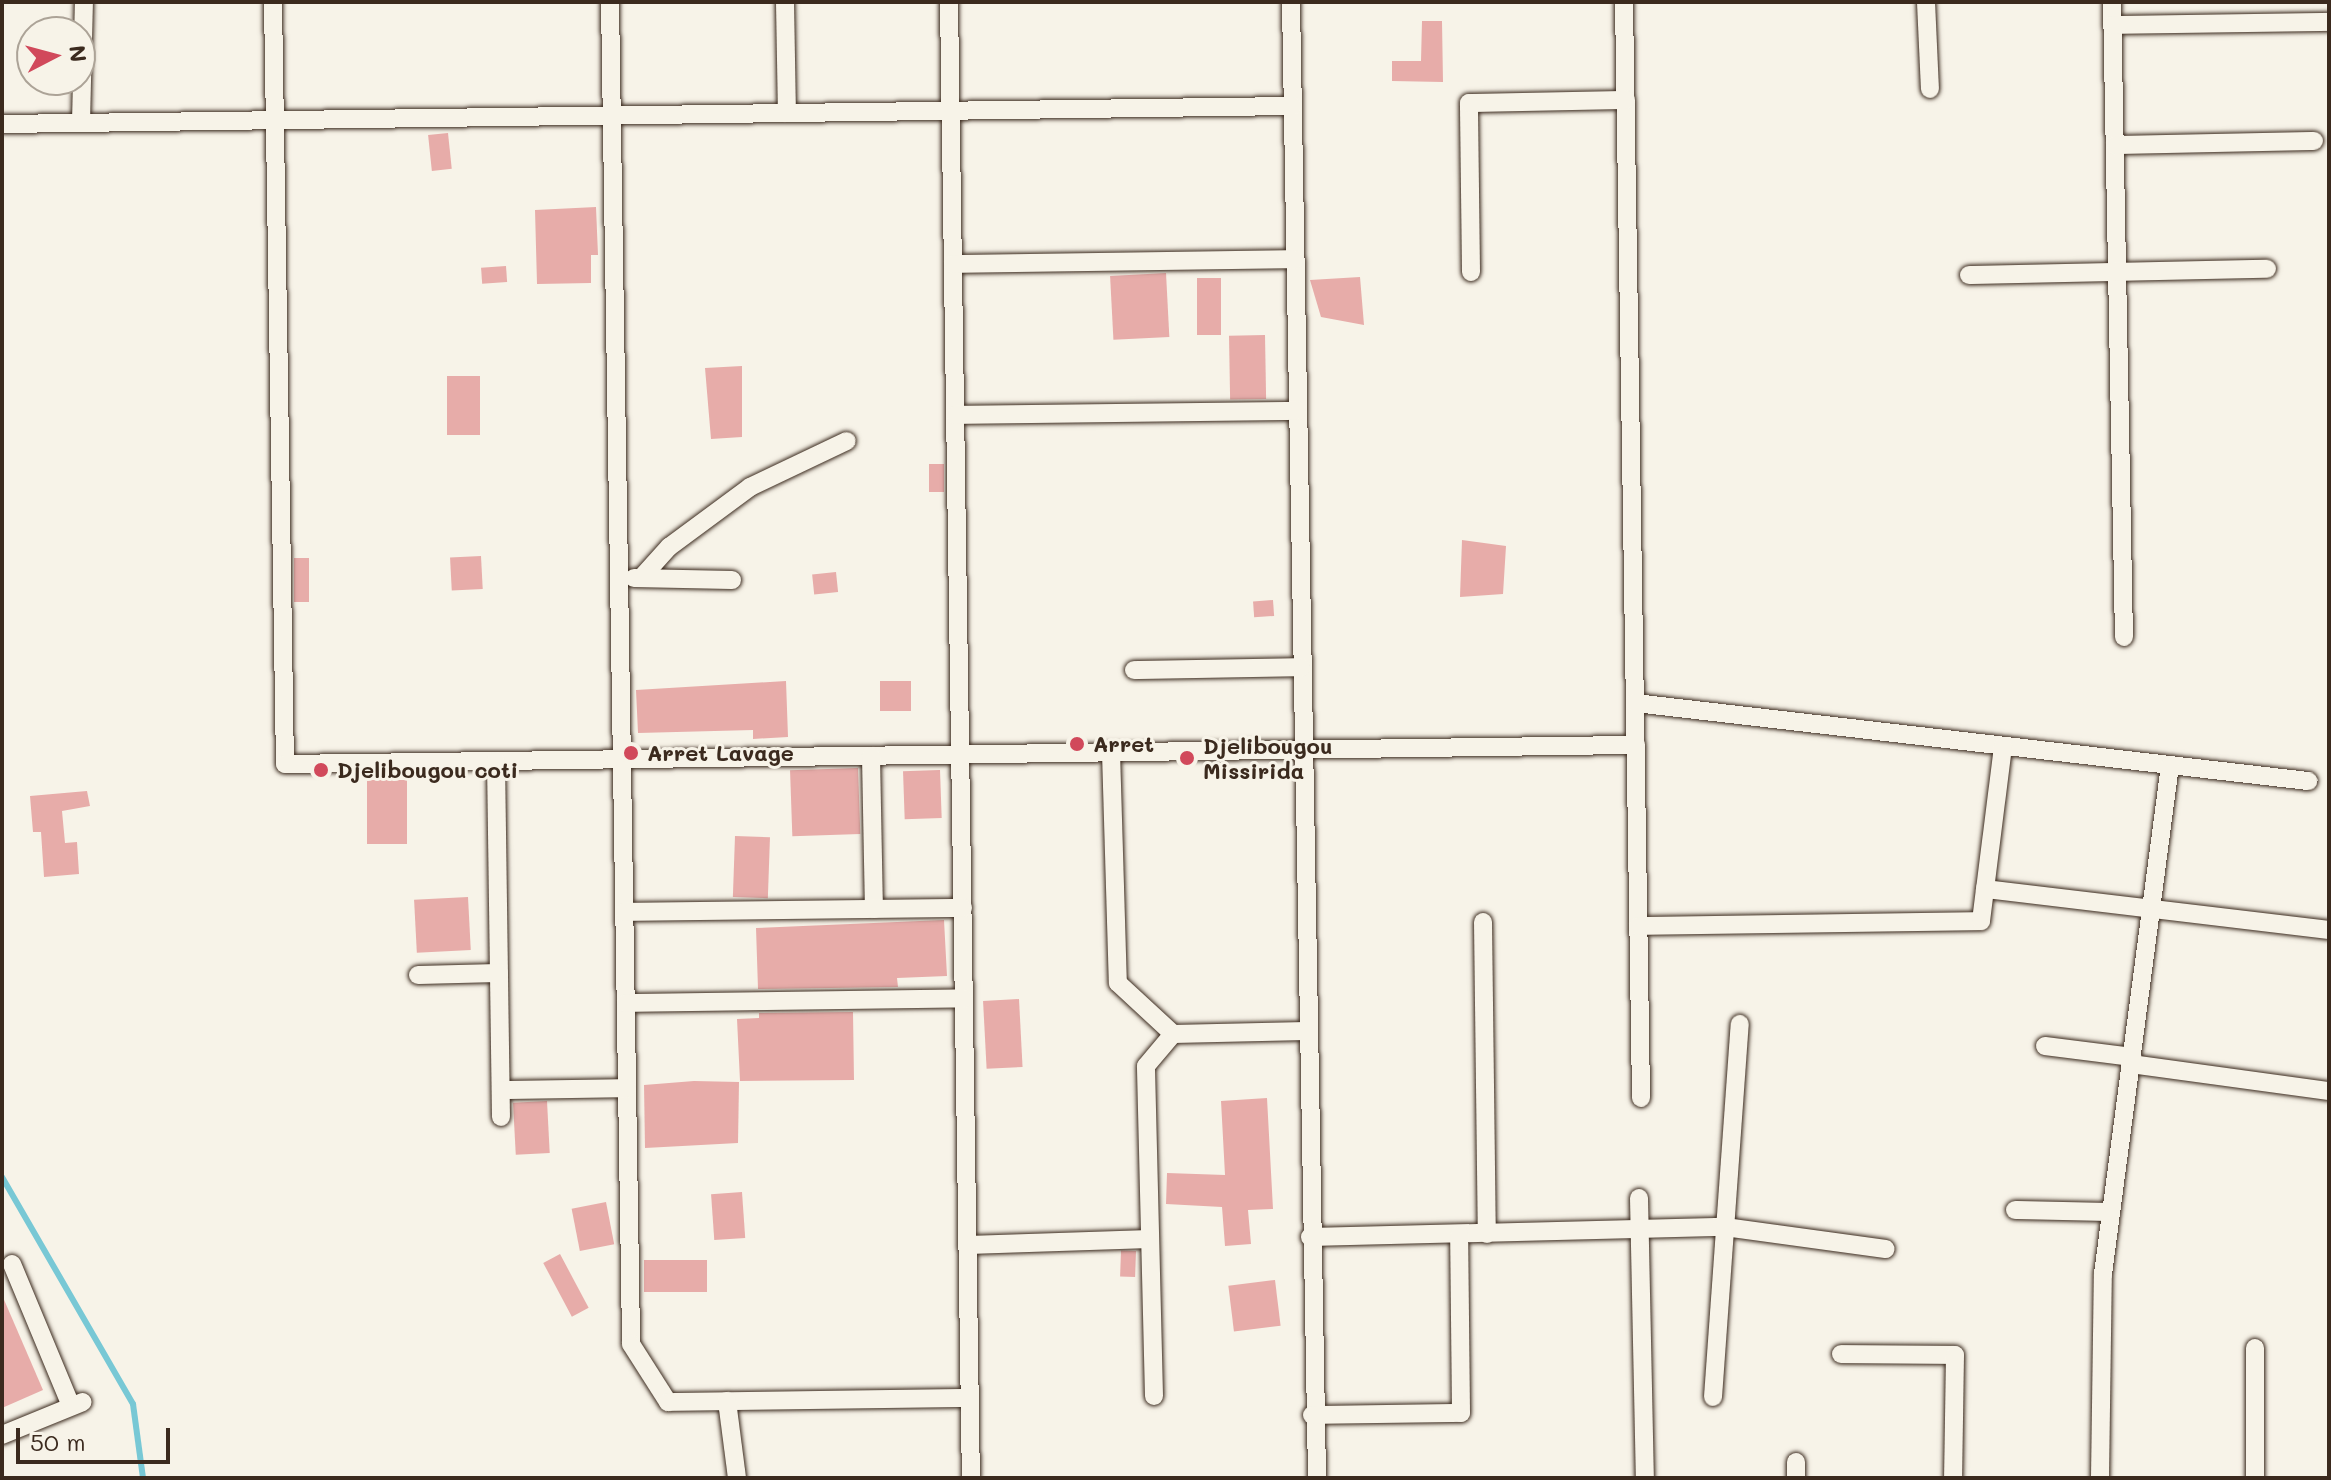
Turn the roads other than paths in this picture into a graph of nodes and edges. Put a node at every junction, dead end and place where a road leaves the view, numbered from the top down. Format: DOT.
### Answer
graph roads {
  1 [pos="84,2"];
  2 [pos="273,2"];
  3 [pos="610,2"];
  4 [pos="785,2"];
  5 [pos="949,2"];
  6 [pos="1291,2"];
  7 [pos="1624,2"];
  8 [pos="1926,2"];
  9 [pos="2112,2"];
  10 [pos="2329,22"];
  11 [pos="2112,25"];
  12 [pos="1930,89"];
  13 [pos="1626,100"];
  14 [pos="1293,106"];
  15 [pos="951,110"];
  16 [pos="787,113"];
  17 [pos="612,115"];
  18 [pos="275,120"];
  19 [pos="81,122"];
  20 [pos="2,124"];
  21 [pos="2314,141"];
  22 [pos="2115,145"];
  23 [pos="1295,259"];
  24 [pos="953,264"];
  25 [pos="2267,269"];
  26 [pos="1471,272"];
  27 [pos="2117,272"];
  28 [pos="1969,275"];
  29 [pos="1297,411"];
  30 [pos="956,415"];
  31 [pos="847,441"];
  32 [pos="619,578"];
  33 [pos="641,578"];
  34 [pos="732,580"];
  35 [pos="2124,637"];
  36 [pos="1301,667"];
  37 [pos="1134,670"];
  38 [pos="1635,703"];
  39 [pos="1636,745"];
  40 [pos="2003,746"];
  41 [pos="1302,750"];
  42 [pos="1111,752"];
  43 [pos="960,754"];
  44 [pos="871,756"];
  45 [pos="622,759"];
  46 [pos="496,761"];
  47 [pos="2170,765"];
  48 [pos="2308,781"];
  49 [pos="1985,889"];
  50 [pos="963,908"];
  51 [pos="874,909"];
  52 [pos="2151,909"];
  53 [pos="625,912"];
  54 [pos="1483,922"];
  55 [pos="1638,926"];
  56 [pos="2329,930"];
  57 [pos="499,973"];
  58 [pos="418,975"];
  59 [pos="964,998"];
  60 [pos="626,1003"];
  61 [pos="1740,1024"];
  62 [pos="1306,1031"];
  63 [pos="1173,1034"];
  64 [pos="2045,1046"];
  65 [pos="2131,1060"];
  66 [pos="627,1088"];
  67 [pos="501,1090"];
  68 [pos="2329,1091"];
  69 [pos="1641,1098"];
  70 [pos="501,1117"];
  71 [pos="1639,1198"];
  72 [pos="2015,1210"];
  73 [pos="2111,1212"];
  74 [pos="1725,1227"];
  75 [pos="1640,1230"];
  76 [pos="1487,1234"];
  77 [pos="1459,1235"];
  78 [pos="1310,1237"];
  79 [pos="1150,1239"];
  80 [pos="968,1245"];
  81 [pos="1886,1249"];
  82 [pos="14,1263"];
  83 [pos="2255,1348"];
  84 [pos="1841,1354"];
  85 [pos="1154,1396"];
  86 [pos="1713,1397"];
  87 [pos="970,1398"];
  88 [pos="727,1401"];
  89 [pos="1312,1415"];
  90 [pos="2,1435"];
  91 [pos="737,1478"];
  92 [pos="971,1478"];
  93 [pos="1317,1478"];
  94 [pos="1645,1478"];
  95 [pos="1953,1478"];
  96 [pos="2100,1478"];
  97 [pos="2255,1478"];
  1 -- 19 [label="street"];
  2 -- 18 [label="street"];
  3 -- 17 [label="street"];
  4 -- 16 [label="street"];
  5 -- 15 [label="street"];
  6 -- 14 [label="street"];
  7 -- 13 [label="street"];
  8 -- 12 [label="street"];
  9 -- 11 [label="street"];
  10 -- 11 [label="street"];
  11 -- 22 [label="street"];
  13 -- 26 [label="street"];
  13 -- 38 [label="street"];
  14 -- 15 [label="street"];
  14 -- 23 [label="street"];
  15 -- 16 [label="street"];
  15 -- 24 [label="street"];
  16 -- 17 [label="street"];
  17 -- 18 [label="street"];
  17 -- 32 [label="street"];
  18 -- 19 [label="street"];
  18 -- 46 [label="street"];
  19 -- 20 [label="street"];
  21 -- 22 [label="street"];
  22 -- 27 [label="street"];
  23 -- 24 [label="street"];
  23 -- 29 [label="street"];
  24 -- 30 [label="street"];
  25 -- 27 [label="street"];
  27 -- 28 [label="street"];
  27 -- 35 [label="street"];
  29 -- 30 [label="street"];
  29 -- 36 [label="street"];
  30 -- 43 [label="street"];
  31 -- 33 [label="street"];
  32 -- 33 [label="street"];
  32 -- 45 [label="street"];
  33 -- 34 [label="street"];
  36 -- 37 [label="street"];
  36 -- 41 [label="street"];
  38 -- 39 [label="street"];
  38 -- 40 [label="street"];
  39 -- 41 [label="street"];
  39 -- 55 [label="street"];
  40 -- 47 [label="street"];
  40 -- 49 [label="street"];
  41 -- 42 [label="street"];
  41 -- 62 [label="street"];
  42 -- 43 [label="street"];
  42 -- 63 [label="street"];
  43 -- 44 [label="street"];
  43 -- 50 [label="street"];
  44 -- 45 [label="street"];
  44 -- 51 [label="street"];
  45 -- 46 [label="street"];
  45 -- 53 [label="street"];
  46 -- 57 [label="street"];
  47 -- 48 [label="street"];
  47 -- 52 [label="street"];
  49 -- 52 [label="street"];
  49 -- 55 [label="street"];
  50 -- 51 [label="street"];
  50 -- 59 [label="street"];
  51 -- 53 [label="street"];
  52 -- 56 [label="street"];
  52 -- 65 [label="street"];
  53 -- 60 [label="street"];
  54 -- 76 [label="street"];
  55 -- 69 [label="street"];
  57 -- 58 [label="street"];
  57 -- 67 [label="street"];
  59 -- 60 [label="street"];
  59 -- 80 [label="street"];
  60 -- 66 [label="street"];
  61 -- 74 [label="street"];
  62 -- 63 [label="street"];
  62 -- 78 [label="street"];
  63 -- 79 [label="street"];
  64 -- 65 [label="street"];
  65 -- 68 [label="street"];
  65 -- 73 [label="street"];
  66 -- 67 [label="street"];
  66 -- 88 [label="street"];
  67 -- 70 [label="street"];
  71 -- 75 [label="street"];
  72 -- 73 [label="street"];
  73 -- 96 [label="street"];
  74 -- 75 [label="street"];
  74 -- 81 [label="street"];
  74 -- 86 [label="street"];
  75 -- 76 [label="street"];
  75 -- 94 [label="street"];
  76 -- 77 [label="street"];
  77 -- 78 [label="street"];
  77 -- 89 [label="street"];
  78 -- 89 [label="street"];
  79 -- 80 [label="street"];
  79 -- 85 [label="street"];
  80 -- 87 [label="street"];
  82 -- 90 [label="street"];
  83 -- 97 [label="street"];
  84 -- 95 [label="street"];
  87 -- 88 [label="street"];
  87 -- 92 [label="street"];
  88 -- 91 [label="street"];
  89 -- 93 [label="street"];
}
